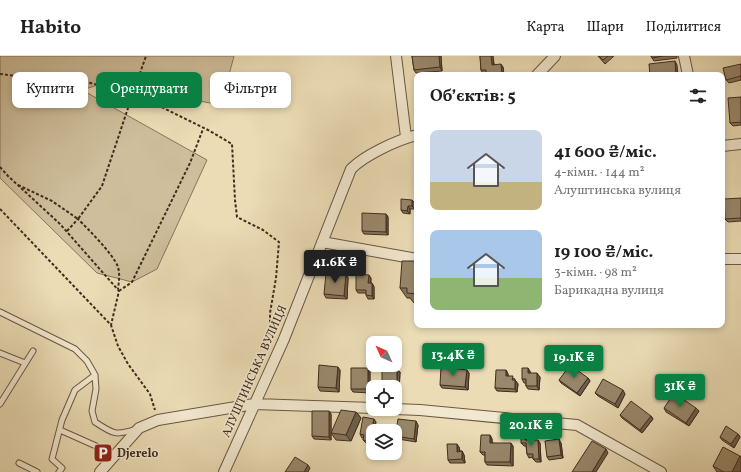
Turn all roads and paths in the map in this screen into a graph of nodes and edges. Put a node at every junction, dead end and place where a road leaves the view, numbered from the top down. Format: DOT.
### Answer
graph roads {
  1 [pos="146,56"];
  2 [pos="396,56"];
  3 [pos="555,56"];
  4 [pos="684,56"];
  5 [pos="140,72"];
  6 [pos="540,72"];
  7 [pos="687,72"];
  8 [pos="0,74"];
  9 [pos="96,84"];
  10 [pos="128,108"];
  11 [pos="162,108"];
  12 [pos="203,129"];
  13 [pos="414,136"];
  14 [pos="406,137"];
  15 [pos="741,144"];
  16 [pos="725,146"];
  17 [pos="0,167"];
  18 [pos="18,185"];
  19 [pos="0,209"];
  20 [pos="78,219"];
  21 [pos="66,231"];
  22 [pos="322,242"];
  23 [pos="414,258"];
  24 [pos="725,259"];
  25 [pos="741,259"];
  26 [pos="118,290"];
  27 [pos="0,312"];
  28 [pos="111,325"];
  29 [pos="284,338"];
  30 [pos="33,351"];
  31 [pos="0,353"];
  32 [pos="25,363"];
  33 [pos="95,375"];
  34 [pos="0,392"];
  35 [pos="6,394"];
  36 [pos="0,404"];
  37 [pos="254,404"];
  38 [pos="366,408"];
  39 [pos="402,409"];
  40 [pos="158,420"];
  41 [pos="139,428"];
  42 [pos="60,430"];
  43 [pos="96,446"];
  44 [pos="19,463"];
  45 [pos="37,472"];
  46 [pos="59,472"];
  47 [pos="100,472"];
  48 [pos="224,472"];
  49 [pos="661,472"];
  1 -- 5 [label="path"];
  2 -- 14 [label="street"];
  3 -- 6 [label="street"];
  4 -- 7 [label="street"];
  8 -- 9 [label="path"];
  10 -- 20 [label="path"];
  11 -- 12 [label="path"];
  12 -- 26 [label="path"];
  12 -- 29 [label="path"];
  13 -- 14 [label="street, АЛУШТИНСЬКА ВУЛИЦЯ"];
  14 -- 22 [label="street, АЛУШТИНСЬКА ВУЛИЦЯ"];
  15 -- 16 [label="street"];
  17 -- 18 [label="path"];
  18 -- 20 [label="path"];
  18 -- 21 [label="path"];
  19 -- 28 [label="path"];
  20 -- 21 [label="path"];
  20 -- 26 [label="path"];
  21 -- 26 [label="path"];
  22 -- 23 [label="street"];
  22 -- 29 [label="street, АЛУШТИНСЬКА ВУЛИЦЯ"];
  24 -- 25 [label="street"];
  26 -- 28 [label="path"];
  27 -- 33 [label="lane"];
  28 -- 40 [label="path"];
  29 -- 37 [label="street, АЛУШТИНСЬКА ВУЛИЦЯ"];
  30 -- 32 [label="lane"];
  31 -- 32 [label="lane"];
  32 -- 35 [label="lane"];
  33 -- 41 [label="lane"];
  33 -- 42 [label="lane"];
  34 -- 35 [label="lane"];
  35 -- 36 [label="lane"];
  37 -- 38 [label="street"];
  37 -- 40 [label="street"];
  37 -- 48 [label="street, АЛУШТИНСЬКА ВУЛИЦЯ"];
  39 -- 49 [label="street"];
  40 -- 41 [label="street"];
  41 -- 47 [label="street"];
  42 -- 43 [label="lane"];
  42 -- 46 [label="lane"];
  44 -- 45 [label="lane"];
}
